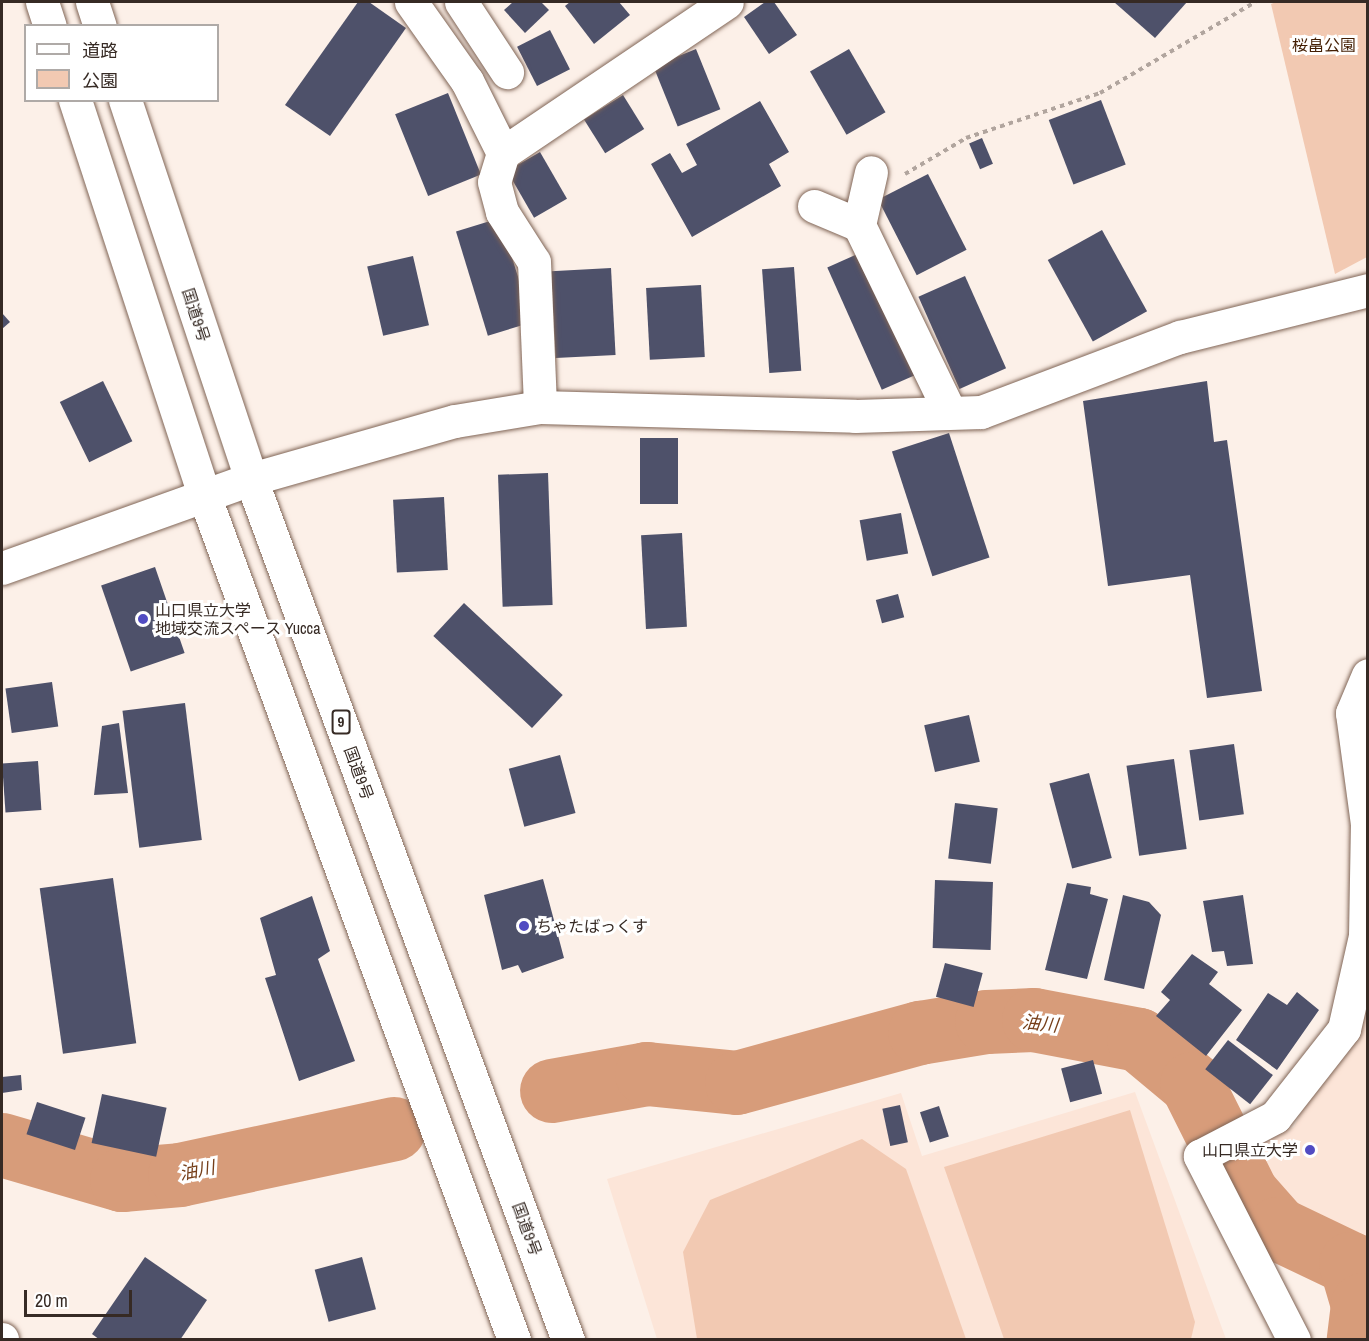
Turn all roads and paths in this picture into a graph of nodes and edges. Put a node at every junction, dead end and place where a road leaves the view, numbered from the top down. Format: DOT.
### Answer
graph roads {
  1 [pos="42,2"];
  2 [pos="92,2"];
  3 [pos="411,2"];
  4 [pos="461,2"];
  5 [pos="727,2"];
  6 [pos="1255,2"];
  7 [pos="49,24"];
  8 [pos="99,24"];
  9 [pos="507,72"];
  10 [pos="76,102"];
  11 [pos="126,102"];
  12 [pos="503,153"];
  13 [pos="871,172"];
  14 [pos="814,206"];
  15 [pos="860,216"];
  16 [pos="1368,290"];
  17 [pos="540,407"];
  18 [pos="950,412"];
  19 [pos="251,480"];
  20 [pos="204,495"];
  21 [pos="2,568"];
  22 [pos="1368,675"];
  23 [pos="514,1340"];
  24 [pos="568,1340"];
  25 [pos="1294,1340"];
  1 -- 7 [label="main road"];
  2 -- 8 [label="main road"];
  3 -- 12 [label="main road"];
  4 -- 9 [label="main road"];
  5 -- 12 [label="main road"];
  6 -- 15 [label="path"];
  10 -- 20 [label="main road"];
  11 -- 19 [label="main road, 国道9号 / 9"];
  12 -- 17 [label="main road"];
  13 -- 15 [label="main road"];
  14 -- 15 [label="main road"];
  15 -- 18 [label="main road"];
  16 -- 18 [label="main road"];
  17 -- 18 [label="main road"];
  17 -- 19 [label="main road"];
  19 -- 20 [label="main road"];
  19 -- 24 [label="main road, 国道9号 / 9"];
  20 -- 21 [label="main road"];
  20 -- 23 [label="main road"];
  22 -- 25 [label="main road"];
}
